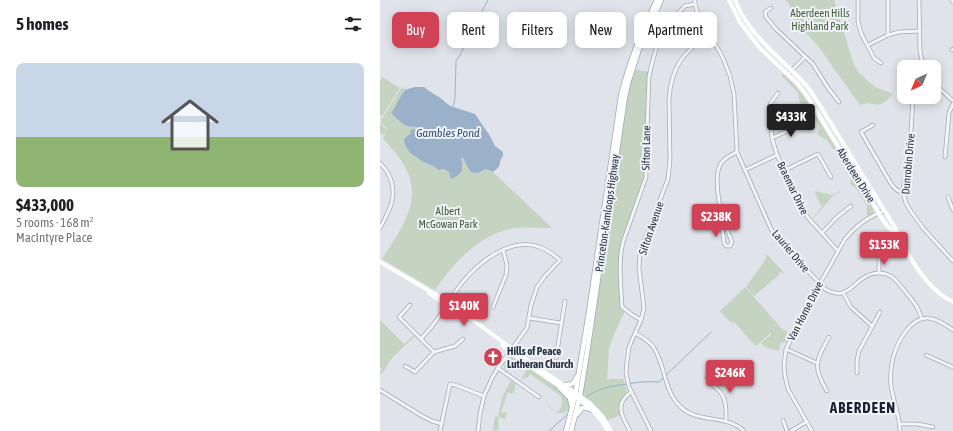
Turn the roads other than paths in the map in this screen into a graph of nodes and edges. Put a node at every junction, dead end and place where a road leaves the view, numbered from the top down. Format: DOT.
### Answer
graph roads {
  1 [pos="657,0"];
  2 [pos="661,0"];
  3 [pos="730,0"];
  4 [pos="735,0"];
  5 [pos="858,0"];
  6 [pos="888,0"];
  7 [pos="919,0"];
  8 [pos="695,2"];
  9 [pos="771,8"];
  10 [pos="698,12"];
  11 [pos="920,31"];
  12 [pos="888,35"];
  13 [pos="868,45"];
  14 [pos="717,47"];
  15 [pos="691,48"];
  16 [pos="805,57"];
  17 [pos="922,60"];
  18 [pos="881,63"];
  19 [pos="790,72"];
  20 [pos="941,90"];
  21 [pos="778,93"];
  22 [pos="839,102"];
  23 [pos="953,102"];
  24 [pos="913,104"];
  25 [pos="803,124"];
  26 [pos="873,125"];
  27 [pos="772,138"];
  28 [pos="737,152"];
  29 [pos="777,155"];
  30 [pos="946,157"];
  31 [pos="380,163"];
  32 [pos="745,170"];
  33 [pos="785,170"];
  34 [pos="831,177"];
  35 [pos="903,192"];
  36 [pos="948,197"];
  37 [pos="851,206"];
  38 [pos="953,210"];
  39 [pos="884,211"];
  40 [pos="721,212"];
  41 [pos="879,213"];
  42 [pos="380,228"];
  43 [pos="822,233"];
  44 [pos="897,235"];
  45 [pos="504,250"];
  46 [pos="879,250"];
  47 [pos="838,251"];
  48 [pos="380,262"];
  49 [pos="953,262"];
  50 [pos="380,265"];
  51 [pos="879,272"];
  52 [pos="819,284"];
  53 [pos="843,293"];
  54 [pos="565,301"];
  55 [pos="953,302"];
  56 [pos="447,304"];
  57 [pos="410,305"];
  58 [pos="493,307"];
  59 [pos="880,312"];
  60 [pos="529,318"];
  61 [pos="922,319"];
  62 [pos="641,320"];
  63 [pos="561,323"];
  64 [pos="872,326"];
  65 [pos="953,330"];
  66 [pos="635,333"];
  67 [pos="830,337"];
  68 [pos="421,339"];
  69 [pos="463,340"];
  70 [pos="786,349"];
  71 [pos="511,350"];
  72 [pos="434,352"];
  73 [pos="926,355"];
  74 [pos="556,358"];
  75 [pos="817,363"];
  76 [pos="405,366"];
  77 [pos="953,367"];
  78 [pos="498,368"];
  79 [pos="579,372"];
  80 [pos="857,373"];
  81 [pos="706,376"];
  82 [pos="561,385"];
  83 [pos="380,390"];
  84 [pos="827,391"];
  85 [pos="631,392"];
  86 [pos="484,396"];
  87 [pos="577,396"];
  88 [pos="539,397"];
  89 [pos="572,410"];
  90 [pos="595,411"];
  91 [pos="575,417"];
  92 [pos="783,420"];
  93 [pos="726,422"];
  94 [pos="806,422"];
  95 [pos="442,424"];
  96 [pos="900,424"];
  97 [pos="933,427"];
  98 [pos="440,431"];
  99 [pos="478,431"];
  100 [pos="566,431"];
  101 [pos="571,431"];
  102 [pos="608,431"];
  103 [pos="611,431"];
  104 [pos="630,431"];
  105 [pos="651,431"];
  106 [pos="744,431"];
  107 [pos="787,431"];
  108 [pos="791,431"];
  109 [pos="812,431"];
  110 [pos="900,431"];
  1 -- 79 [label="main road, Princeton-Kamloops Highway"];
  2 -- 87 [label="main road, Princeton-Kamloops Highway"];
  3 -- 19 [label="main road, Aberdeen Drive"];
  4 -- 19 [label="main road, Aberdeen Drive"];
  5 -- 13 [label="street"];
  6 -- 12 [label="street"];
  7 -- 11 [label="street"];
  8 -- 10 [label="street, Laurier Drive"];
  8 -- 62 [label="street, Sifton Lane"];
  9 -- 16 [label="street"];
  11 -- 12 [label="street"];
  11 -- 17 [label="street"];
  12 -- 13 [label="street"];
  13 -- 18 [label="street"];
  14 -- 28 [label="street, Laurier Drive"];
  15 -- 62 [label="street, Sifton Avenue"];
  16 -- 19 [label="street"];
  16 -- 22 [label="street"];
  19 -- 39 [label="main road, Aberdeen Drive"];
  19 -- 41 [label="main road, Aberdeen Drive"];
  20 -- 23 [label="street"];
  21 -- 27 [label="street, Braemar Drive"];
  23 -- 30 [label="street"];
  24 -- 35 [label="street, Dunrobin Drive"];
  25 -- 27 [label="street"];
  26 -- 35 [label="street"];
  27 -- 29 [label="street, Braemar Drive"];
  28 -- 32 [label="street, Laurier Drive"];
  28 -- 40 [label="street"];
  29 -- 32 [label="street"];
  29 -- 33 [label="street, Braemar Drive"];
  31 -- 42 [label="street"];
  32 -- 52 [label="street, Laurier Drive"];
  33 -- 34 [label="street"];
  33 -- 43 [label="street, Braemar Drive"];
  35 -- 49 [label="street, Dunrobin Drive"];
  36 -- 38 [label="street"];
  37 -- 43 [label="street"];
  39 -- 41 [label="street, Van Horne Drive"];
  39 -- 44 [label="main road, Aberdeen Drive"];
  40 -- 40 [label="street"];
  41 -- 44 [label="main road, Aberdeen Drive"];
  41 -- 47 [label="street, Van Horne Drive"];
  43 -- 47 [label="street, Braemar Drive"];
  44 -- 55 [label="main road, Aberdeen Drive"];
  45 -- 56 [label="street"];
  45 -- 58 [label="street"];
  45 -- 60 [label="street"];
  46 -- 51 [label="street"];
  47 -- 52 [label="street, Van Horne Drive"];
  48 -- 56 [label="main road"];
  50 -- 56 [label="main road"];
  51 -- 53 [label="street"];
  51 -- 61 [label="street"];
  52 -- 53 [label="street, Laurier Drive"];
  52 -- 70 [label="street, Van Horne Drive"];
  53 -- 64 [label="street"];
  54 -- 63 [label="street"];
  56 -- 68 [label="street"];
  56 -- 71 [label="main road"];
  57 -- 68 [label="street"];
  59 -- 64 [label="street"];
  60 -- 63 [label="street"];
  60 -- 71 [label="street"];
  61 -- 65 [label="street"];
  61 -- 96 [label="street"];
  62 -- 66 [label="street, Sifton Avenue"];
  63 -- 74 [label="street"];
  64 -- 80 [label="street"];
  66 -- 85 [label="street, Sifton Avenue"];
  66 -- 93 [label="street"];
  67 -- 75 [label="street"];
  68 -- 72 [label="street"];
  69 -- 72 [label="street"];
  70 -- 75 [label="street"];
  70 -- 94 [label="street, Van Horne Drive"];
  71 -- 78 [label="street"];
  71 -- 82 [label="main road"];
  72 -- 76 [label="street"];
  73 -- 77 [label="street"];
  75 -- 84 [label="street"];
  78 -- 86 [label="street"];
  78 -- 88 [label="street"];
  79 -- 82 [label="main road"];
  79 -- 87 [label="main road, Princeton-Kamloops Highway"];
  81 -- 93 [label="street"];
  82 -- 87 [label="main road"];
  82 -- 89 [label="main road"];
  83 -- 95 [label="street"];
  85 -- 104 [label="street"];
  85 -- 105 [label="street, Sifton Avenue"];
  86 -- 95 [label="street"];
  86 -- 99 [label="street"];
  87 -- 89 [label="main road, Princeton-Kamloops Highway"];
  87 -- 90 [label="main road"];
  87 -- 91 [label="main road, Princeton-Kamloops Highway"];
  87 -- 103 [label="main road"];
  89 -- 100 [label="main road, Princeton-Kamloops Highway"];
  90 -- 91 [label="main road"];
  90 -- 102 [label="main road"];
  91 -- 101 [label="main road, Princeton-Kamloops Highway"];
  92 -- 107 [label="street"];
  93 -- 106 [label="street"];
  94 -- 108 [label="street"];
  94 -- 109 [label="street, Van Horne Drive"];
  95 -- 98 [label="street"];
  96 -- 97 [label="street"];
  96 -- 110 [label="street"];
}
